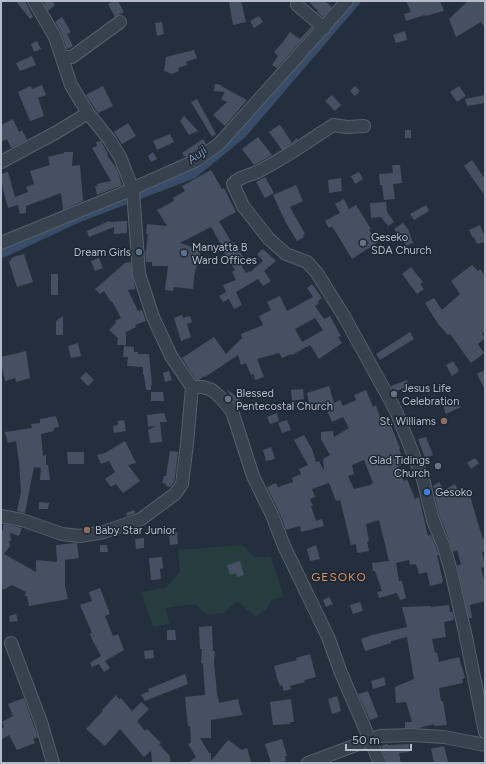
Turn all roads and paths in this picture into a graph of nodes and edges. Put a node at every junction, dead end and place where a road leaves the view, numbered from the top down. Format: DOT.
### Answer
graph roads {
  1 [pos="34,1"];
  2 [pos="347,1"];
  3 [pos="297,5"];
  4 [pos="120,22"];
  5 [pos="324,28"];
  6 [pos="63,57"];
  7 [pos="88,113"];
  8 [pos="364,126"];
  9 [pos="1,162"];
  10 [pos="134,193"];
  11 [pos="1,243"];
  12 [pos="192,387"];
  13 [pos="1,516"];
  14 [pos="11,643"];
  15 [pos="485,732"];
  16 [pos="369,739"];
  17 [pos="485,745"];
  18 [pos="53,763"];
  19 [pos="308,763"];
  20 [pos="380,763"];
  1 -- 6 [label="street"];
  2 -- 5 [label="street"];
  3 -- 5 [label="street"];
  4 -- 6 [label="street"];
  5 -- 10 [label="street"];
  6 -- 7 [label="street"];
  7 -- 9 [label="street"];
  7 -- 10 [label="street"];
  8 -- 15 [label="street"];
  10 -- 11 [label="street"];
  10 -- 12 [label="street"];
  12 -- 13 [label="street"];
  12 -- 16 [label="street"];
  14 -- 18 [label="street"];
  16 -- 17 [label="street"];
  16 -- 19 [label="street"];
  16 -- 20 [label="street"];
}
